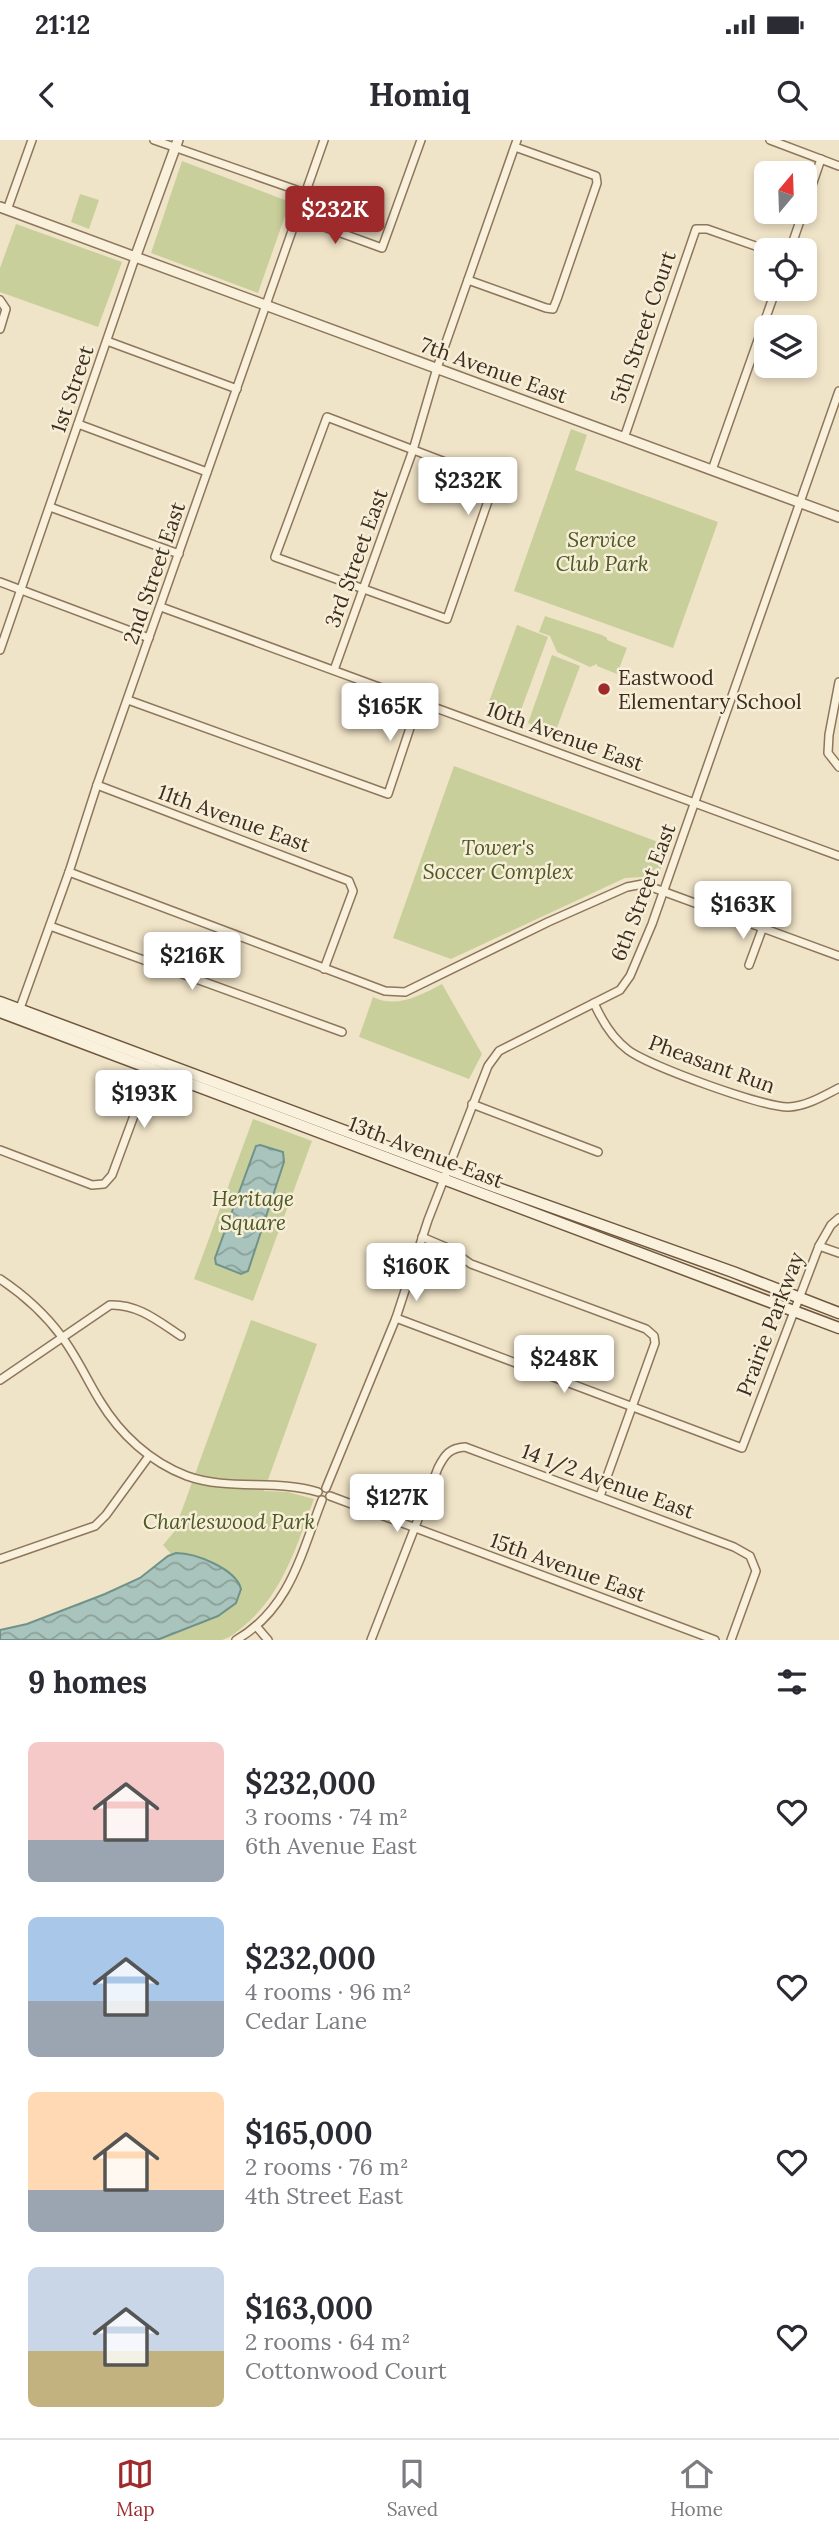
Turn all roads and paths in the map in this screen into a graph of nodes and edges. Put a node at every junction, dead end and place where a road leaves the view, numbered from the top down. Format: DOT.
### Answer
graph roads {
  1 [pos="32,140"];
  2 [pos="154,140"];
  3 [pos="324,140"];
  4 [pos="421,140"];
  5 [pos="769,140"];
  6 [pos="177,143"];
  7 [pos="516,144"];
  8 [pos="821,159"];
  9 [pos="839,166"];
  10 [pos="817,171"];
  11 [pos="305,194"];
  12 [pos="4,209"];
  13 [pos="297,217"];
  14 [pos="754,245"];
  15 [pos="135,258"];
  16 [pos="468,280"];
  17 [pos="772,301"];
  18 [pos="2,302"];
  19 [pos="266,305"];
  20 [pos="0,329"];
  21 [pos="107,341"];
  22 [pos="438,368"];
  23 [pos="237,389"];
  24 [pos="839,391"];
  25 [pos="78,424"];
  26 [pos="624,438"];
  27 [pos="414,450"];
  28 [pos="712,470"];
  29 [pos="207,472"];
  30 [pos="800,503"];
  31 [pos="50,507"];
  32 [pos="839,517"];
  33 [pos="179,554"];
  34 [pos="0,582"];
  35 [pos="363,589"];
  36 [pos="21,590"];
  37 [pos="161,607"];
  38 [pos="149,638"];
  39 [pos="0,650"];
  40 [pos="334,670"];
  41 [pos="839,682"];
  42 [pos="128,700"];
  43 [pos="419,701"];
  44 [pos="839,767"];
  45 [pos="97,785"];
  46 [pos="695,803"];
  47 [pos="839,856"];
  48 [pos="69,872"];
  49 [pos="664,891"];
  50 [pos="50,926"];
  51 [pos="763,927"];
  52 [pos="839,956"];
  53 [pos="749,965"];
  54 [pos="324,969"];
  55 [pos="0,1002"];
  56 [pos="594,1003"];
  57 [pos="0,1012"];
  58 [pos="18,1014"];
  59 [pos="342,1032"];
  60 [pos="153,1064"];
  61 [pos="839,1088"];
  62 [pos="472,1104"];
  63 [pos="0,1150"];
  64 [pos="598,1152"];
  65 [pos="446,1175"];
  66 [pos="839,1218"];
  67 [pos="422,1237"];
  68 [pos="819,1246"];
  69 [pos="839,1253"];
  70 [pos="0,1279"];
  71 [pos="799,1297"];
  72 [pos="793,1310"];
  73 [pos="839,1313"];
  74 [pos="396,1318"];
  75 [pos="839,1328"];
  76 [pos="62,1336"];
  77 [pos="181,1336"];
  78 [pos="0,1380"];
  79 [pos="632,1406"];
  80 [pos="149,1456"];
  81 [pos="324,1494"];
  82 [pos="600,1496"];
  83 [pos="414,1528"];
  84 [pos="0,1559"];
  85 [pos="256,1626"];
  86 [pos="236,1640"];
  87 [pos="268,1640"];
  88 [pos="371,1640"];
  89 [pos="715,1640"];
  90 [pos="731,1640"];
  1 -- 12 [label="street"];
  2 -- 6 [label="street"];
  3 -- 11 [label="street, 2nd Street East"];
  4 -- 13 [label="street"];
  5 -- 8 [label="street"];
  6 -- 11 [label="street"];
  6 -- 15 [label="street, 1st Street"];
  7 -- 16 [label="street, 3rd Street East"];
  7 -- 16 [label="street"];
  8 -- 9 [label="street"];
  8 -- 10 [label="street"];
  11 -- 13 [label="street, 2nd Street East"];
  12 -- 15 [label="street, 7th Avenue East"];
  13 -- 19 [label="street, 2nd Street East"];
  14 -- 26 [label="street, 5th Street Court"];
  15 -- 19 [label="street, 7th Avenue East"];
  15 -- 21 [label="street, 1st Street"];
  16 -- 22 [label="street, 3rd Street East"];
  17 -- 28 [label="street"];
  18 -- 20 [label="street"];
  19 -- 22 [label="street, 7th Avenue East"];
  19 -- 23 [label="street, 2nd Street East"];
  21 -- 23 [label="street"];
  21 -- 25 [label="street, 1st Street"];
  22 -- 26 [label="street, 7th Avenue East"];
  22 -- 27 [label="street, 3rd Street East"];
  23 -- 29 [label="street, 2nd Street East"];
  24 -- 30 [label="street, 6th Street East"];
  25 -- 29 [label="street"];
  25 -- 31 [label="street, 1st Street"];
  26 -- 28 [label="street, 7th Avenue East"];
  27 -- 35 [label="street, 3rd Street East"];
  27 -- 35 [label="street"];
  27 -- 35 [label="street"];
  28 -- 30 [label="street, 7th Avenue East"];
  29 -- 33 [label="street, 2nd Street East"];
  30 -- 32 [label="street, 7th Avenue East"];
  30 -- 46 [label="street, 6th Street East"];
  31 -- 33 [label="street"];
  31 -- 36 [label="street, 1st Street"];
  33 -- 37 [label="street, 2nd Street East"];
  34 -- 36 [label="street"];
  35 -- 40 [label="street, 3rd Street East"];
  36 -- 38 [label="street"];
  36 -- 39 [label="street, 1st Street"];
  37 -- 38 [label="street, 2nd Street East"];
  37 -- 40 [label="street, 10th Avenue East"];
  38 -- 42 [label="street, 2nd Street East"];
  40 -- 43 [label="street, 10th Avenue East"];
  41 -- 44 [label="street"];
  42 -- 43 [label="street"];
  42 -- 45 [label="street, 2nd Street East"];
  43 -- 46 [label="street, 10th Avenue East"];
  45 -- 48 [label="street, 2nd Street East"];
  45 -- 54 [label="street, 11th Avenue East"];
  46 -- 47 [label="street, 10th Avenue East"];
  46 -- 49 [label="street, 6th Street East"];
  48 -- 50 [label="street, 2nd Street East"];
  48 -- 54 [label="street"];
  49 -- 51 [label="street"];
  49 -- 54 [label="street"];
  49 -- 56 [label="street, 6th Street East"];
  50 -- 58 [label="street, 2nd Street East"];
  50 -- 59 [label="street"];
  51 -- 52 [label="street"];
  51 -- 53 [label="street"];
  55 -- 58 [label="main road, 13th Avenue East"];
  56 -- 61 [label="street, Pheasant Run"];
  56 -- 62 [label="street, 6th Street East"];
  57 -- 58 [label="main road, 13th Avenue East"];
  58 -- 60 [label="main road, 13th Avenue East"];
  60 -- 63 [label="street"];
  60 -- 65 [label="main road, 13th Avenue East"];
  62 -- 64 [label="street"];
  62 -- 65 [label="street, 6th Street East"];
  65 -- 67 [label="street, 6th Street East"];
  65 -- 71 [label="main road, 13th Avenue East"];
  65 -- 72 [label="main road, 13th Avenue East"];
  66 -- 68 [label="street, Prairie Parkway"];
  67 -- 74 [label="street, 6th Street East"];
  67 -- 79 [label="street"];
  68 -- 69 [label="street"];
  68 -- 71 [label="street, Prairie Parkway"];
  70 -- 76 [label="street, 15th Avenue East"];
  71 -- 72 [label="street, Prairie Parkway"];
  71 -- 73 [label="main road, 13th Avenue East"];
  72 -- 75 [label="main road, 13th Avenue East"];
  72 -- 79 [label="street, Prairie Parkway"];
  74 -- 79 [label="street"];
  74 -- 81 [label="street, 6th Street East"];
  76 -- 77 [label="street"];
  76 -- 78 [label="street"];
  76 -- 80 [label="street, 15th Avenue East"];
  79 -- 82 [label="street"];
  80 -- 81 [label="street, 15th Avenue East"];
  80 -- 84 [label="street"];
  81 -- 83 [label="street, 15th Avenue East"];
  81 -- 85 [label="street, 6th Street East"];
  82 -- 83 [label="street, 14 1/2 Avenue East"];
  82 -- 90 [label="street, 14 1/2 Avenue East"];
  83 -- 88 [label="street"];
  83 -- 89 [label="street, 15th Avenue East"];
  85 -- 86 [label="street, 6th Street East"];
  85 -- 87 [label="street"];
}
